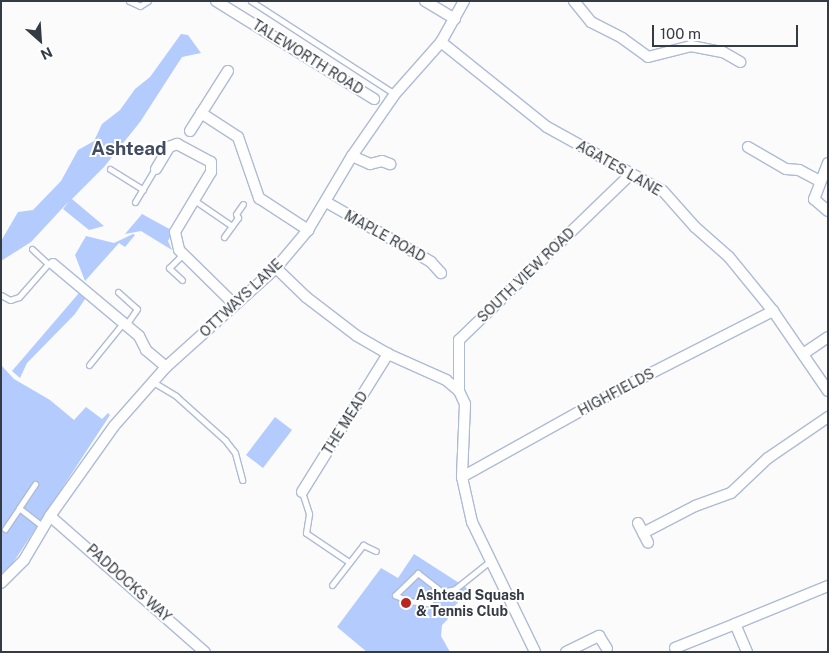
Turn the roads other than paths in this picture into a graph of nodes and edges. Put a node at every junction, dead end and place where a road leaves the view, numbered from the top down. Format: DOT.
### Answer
graph roads {
  1 [pos="129,1"];
  2 [pos="148,1"];
  3 [pos="216,1"];
  4 [pos="251,1"];
  5 [pos="426,1"];
  6 [pos="464,1"];
  7 [pos="574,1"];
  8 [pos="455,19"];
  9 [pos="441,42"];
  10 [pos="740,62"];
  11 [pos="228,71"];
  12 [pos="395,94"];
  13 [pos="374,99"];
  14 [pos="201,113"];
  15 [pos="190,131"];
  16 [pos="748,147"];
  17 [pos="352,156"];
  18 [pos="390,164"];
  19 [pos="828,164"];
  20 [pos="110,169"];
  21 [pos="156,169"];
  22 [pos="630,174"];
  23 [pos="820,181"];
  24 [pos="143,190"];
  25 [pos="194,200"];
  26 [pos="135,202"];
  27 [pos="326,202"];
  28 [pos="243,204"];
  29 [pos="828,211"];
  30 [pos="232,226"];
  31 [pos="308,230"];
  32 [pos="224,237"];
  33 [pos="32,249"];
  34 [pos="183,254"];
  35 [pos="50,264"];
  36 [pos="276,268"];
  37 [pos="441,274"];
  38 [pos="182,280"];
  39 [pos="118,292"];
  40 [pos="1,295"];
  41 [pos="235,306"];
  42 [pos="773,311"];
  43 [pos="124,324"];
  44 [pos="828,337"];
  45 [pos="388,354"];
  46 [pos="803,354"];
  47 [pos="89,365"];
  48 [pos="166,367"];
  49 [pos="153,382"];
  50 [pos="459,391"];
  51 [pos="828,391"];
  52 [pos="828,417"];
  53 [pos="462,477"];
  54 [pos="242,480"];
  55 [pos="35,484"];
  56 [pos="302,492"];
  57 [pos="19,508"];
  58 [pos="50,516"];
  59 [pos="638,523"];
  60 [pos="44,528"];
  61 [pos="5,529"];
  62 [pos="643,532"];
  63 [pos="648,543"];
  64 [pos="376,551"];
  65 [pos="490,561"];
  66 [pos="349,562"];
  67 [pos="1,583"];
  68 [pos="332,585"];
  69 [pos="828,586"];
  70 [pos="442,592"];
  71 [pos="735,624"];
  72 [pos="675,648"];
  73 [pos="607,649"];
  74 [pos="205,652"];
  75 [pos="535,652"];
  76 [pos="566,652"];
  77 [pos="747,652"];
  1 -- 2 [label="lane"];
  3 -- 13 [label="street, TALEWORTH ROAD"];
  4 -- 12 [label="lane"];
  5 -- 8 [label="street"];
  6 -- 8 [label="street, OTTWAYS LANE"];
  7 -- 10 [label="street"];
  8 -- 9 [label="street, OTTWAYS LANE"];
  9 -- 12 [label="street, OTTWAYS LANE"];
  9 -- 22 [label="street, AGATES LANE"];
  11 -- 14 [label="street"];
  12 -- 17 [label="street, OTTWAYS LANE"];
  14 -- 15 [label="street"];
  14 -- 31 [label="street"];
  16 -- 23 [label="street"];
  17 -- 18 [label="street"];
  17 -- 27 [label="street, OTTWAYS LANE"];
  19 -- 23 [label="street"];
  20 -- 24 [label="lane"];
  21 -- 24 [label="lane"];
  21 -- 25 [label="street"];
  22 -- 42 [label="street, AGATES LANE"];
  22 -- 50 [label="street, SOUTH VIEW ROAD"];
  23 -- 29 [label="street"];
  24 -- 26 [label="lane"];
  25 -- 30 [label="lane"];
  25 -- 34 [label="street"];
  27 -- 31 [label="street, OTTWAYS LANE"];
  27 -- 37 [label="street, MAPLE ROAD"];
  28 -- 30 [label="lane"];
  30 -- 32 [label="lane"];
  31 -- 36 [label="street, OTTWAYS LANE"];
  33 -- 35 [label="lane"];
  34 -- 38 [label="lane"];
  34 -- 41 [label="street"];
  35 -- 40 [label="lane"];
  35 -- 43 [label="street"];
  36 -- 41 [label="street, OTTWAYS LANE"];
  36 -- 45 [label="street"];
  39 -- 43 [label="lane"];
  41 -- 48 [label="street, OTTWAYS LANE"];
  42 -- 46 [label="street, AGATES LANE"];
  42 -- 53 [label="street, HIGHFIELDS"];
  43 -- 47 [label="lane"];
  43 -- 48 [label="street"];
  44 -- 46 [label="street"];
  45 -- 50 [label="street"];
  45 -- 56 [label="street, THE MEAD"];
  46 -- 51 [label="street, AGATES LANE"];
  48 -- 49 [label="street, OTTWAYS LANE"];
  49 -- 54 [label="lane"];
  49 -- 58 [label="street, OTTWAYS LANE"];
  50 -- 53 [label="street, SOUTH VIEW ROAD"];
  52 -- 62 [label="street"];
  53 -- 65 [label="street, SOUTH VIEW ROAD"];
  55 -- 57 [label="lane"];
  56 -- 66 [label="lane"];
  57 -- 60 [label="lane"];
  57 -- 61 [label="lane"];
  58 -- 60 [label="street, OTTWAYS LANE"];
  58 -- 74 [label="street, PADDOCKS WAY"];
  59 -- 62 [label="street"];
  60 -- 67 [label="street, OTTWAYS LANE"];
  62 -- 63 [label="street"];
  64 -- 66 [label="lane"];
  65 -- 70 [label="lane"];
  65 -- 75 [label="street, SOUTH VIEW ROAD"];
  66 -- 68 [label="lane"];
  69 -- 71 [label="street"];
  70 -- 70 [label="lane"];
  71 -- 72 [label="street"];
  71 -- 77 [label="street"];
  73 -- 76 [label="street"];
}
